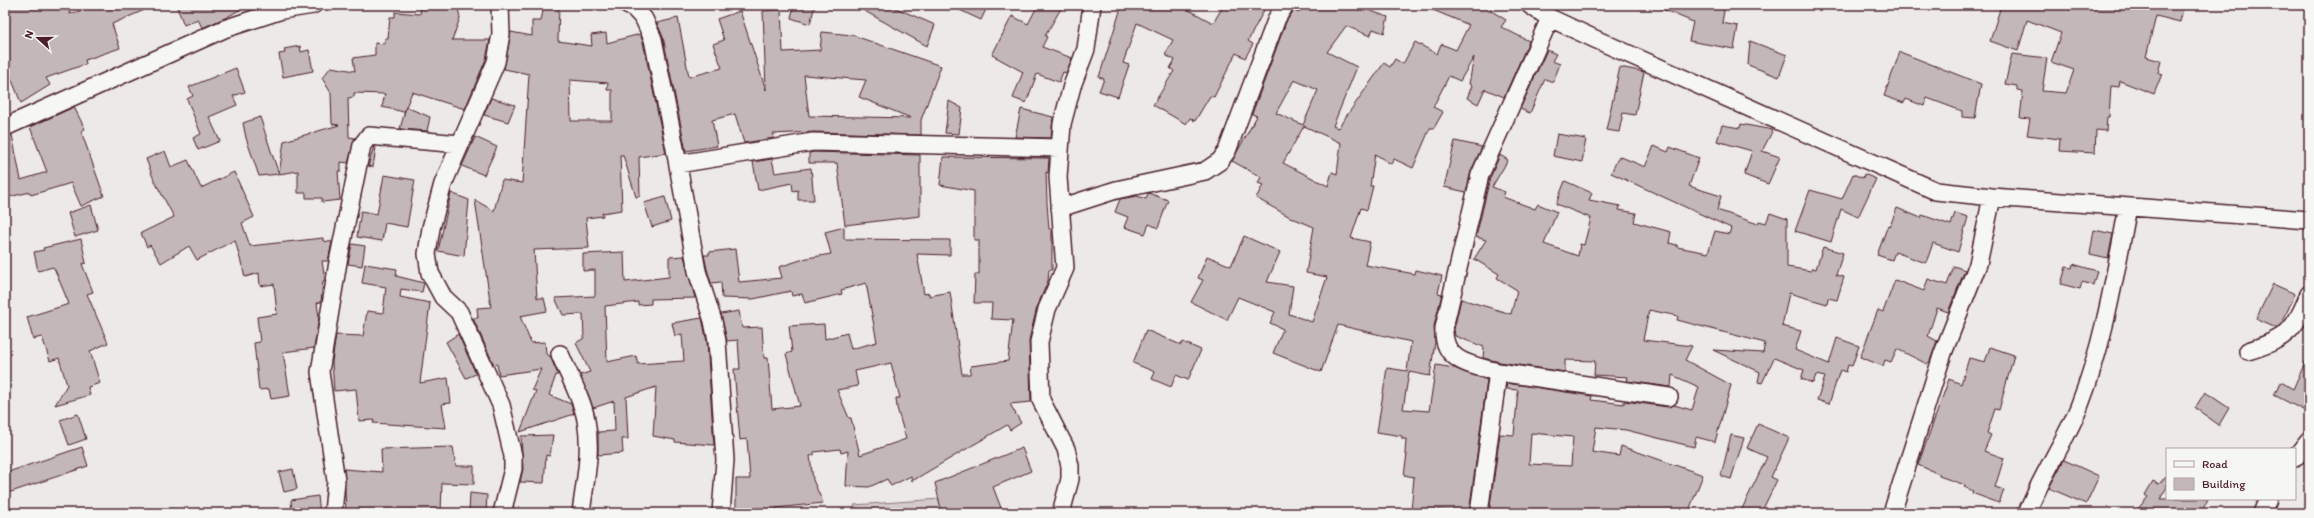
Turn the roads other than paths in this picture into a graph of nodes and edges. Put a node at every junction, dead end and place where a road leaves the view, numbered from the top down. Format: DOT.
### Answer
graph roads {
  1 [pos="313,5"];
  2 [pos="500,5"];
  3 [pos="628,5"];
  4 [pos="1092,5"];
  5 [pos="1285,5"];
  6 [pos="1530,5"];
  7 [pos="1550,18"];
  8 [pos="5,127"];
  9 [pos="460,144"];
  10 [pos="1060,148"];
  11 [pos="678,164"];
  12 [pos="1992,197"];
  13 [pos="2128,207"];
  14 [pos="1060,208"];
  15 [pos="2309,220"];
  16 [pos="2309,294"];
  17 [pos="2248,351"];
  18 [pos="560,354"];
  19 [pos="1498,372"];
  20 [pos="1669,397"];
  21 [pos="2309,440"];
  22 [pos="2296,457"];
  23 [pos="2268,500"];
  24 [pos="333,513"];
  25 [pos="502,513"];
  26 [pos="581,513"];
  27 [pos="721,513"];
  28 [pos="1061,513"];
  29 [pos="1479,513"];
  30 [pos="1892,513"];
  31 [pos="2027,513"];
  32 [pos="2262,513"];
  1 -- 8 [label="street"];
  2 -- 9 [label="street"];
  3 -- 11 [label="street"];
  4 -- 10 [label="street"];
  5 -- 14 [label="street"];
  6 -- 7 [label="street"];
  7 -- 12 [label="street"];
  7 -- 19 [label="street"];
  9 -- 24 [label="street"];
  9 -- 25 [label="street"];
  10 -- 11 [label="street"];
  10 -- 14 [label="street"];
  11 -- 27 [label="street"];
  12 -- 13 [label="street"];
  12 -- 30 [label="street"];
  13 -- 15 [label="street"];
  13 -- 31 [label="street"];
  14 -- 28 [label="street"];
  16 -- 17 [label="street"];
  18 -- 26 [label="street"];
  19 -- 20 [label="street"];
  19 -- 29 [label="street"];
  21 -- 22 [label="street"];
  23 -- 32 [label="street"];
}
